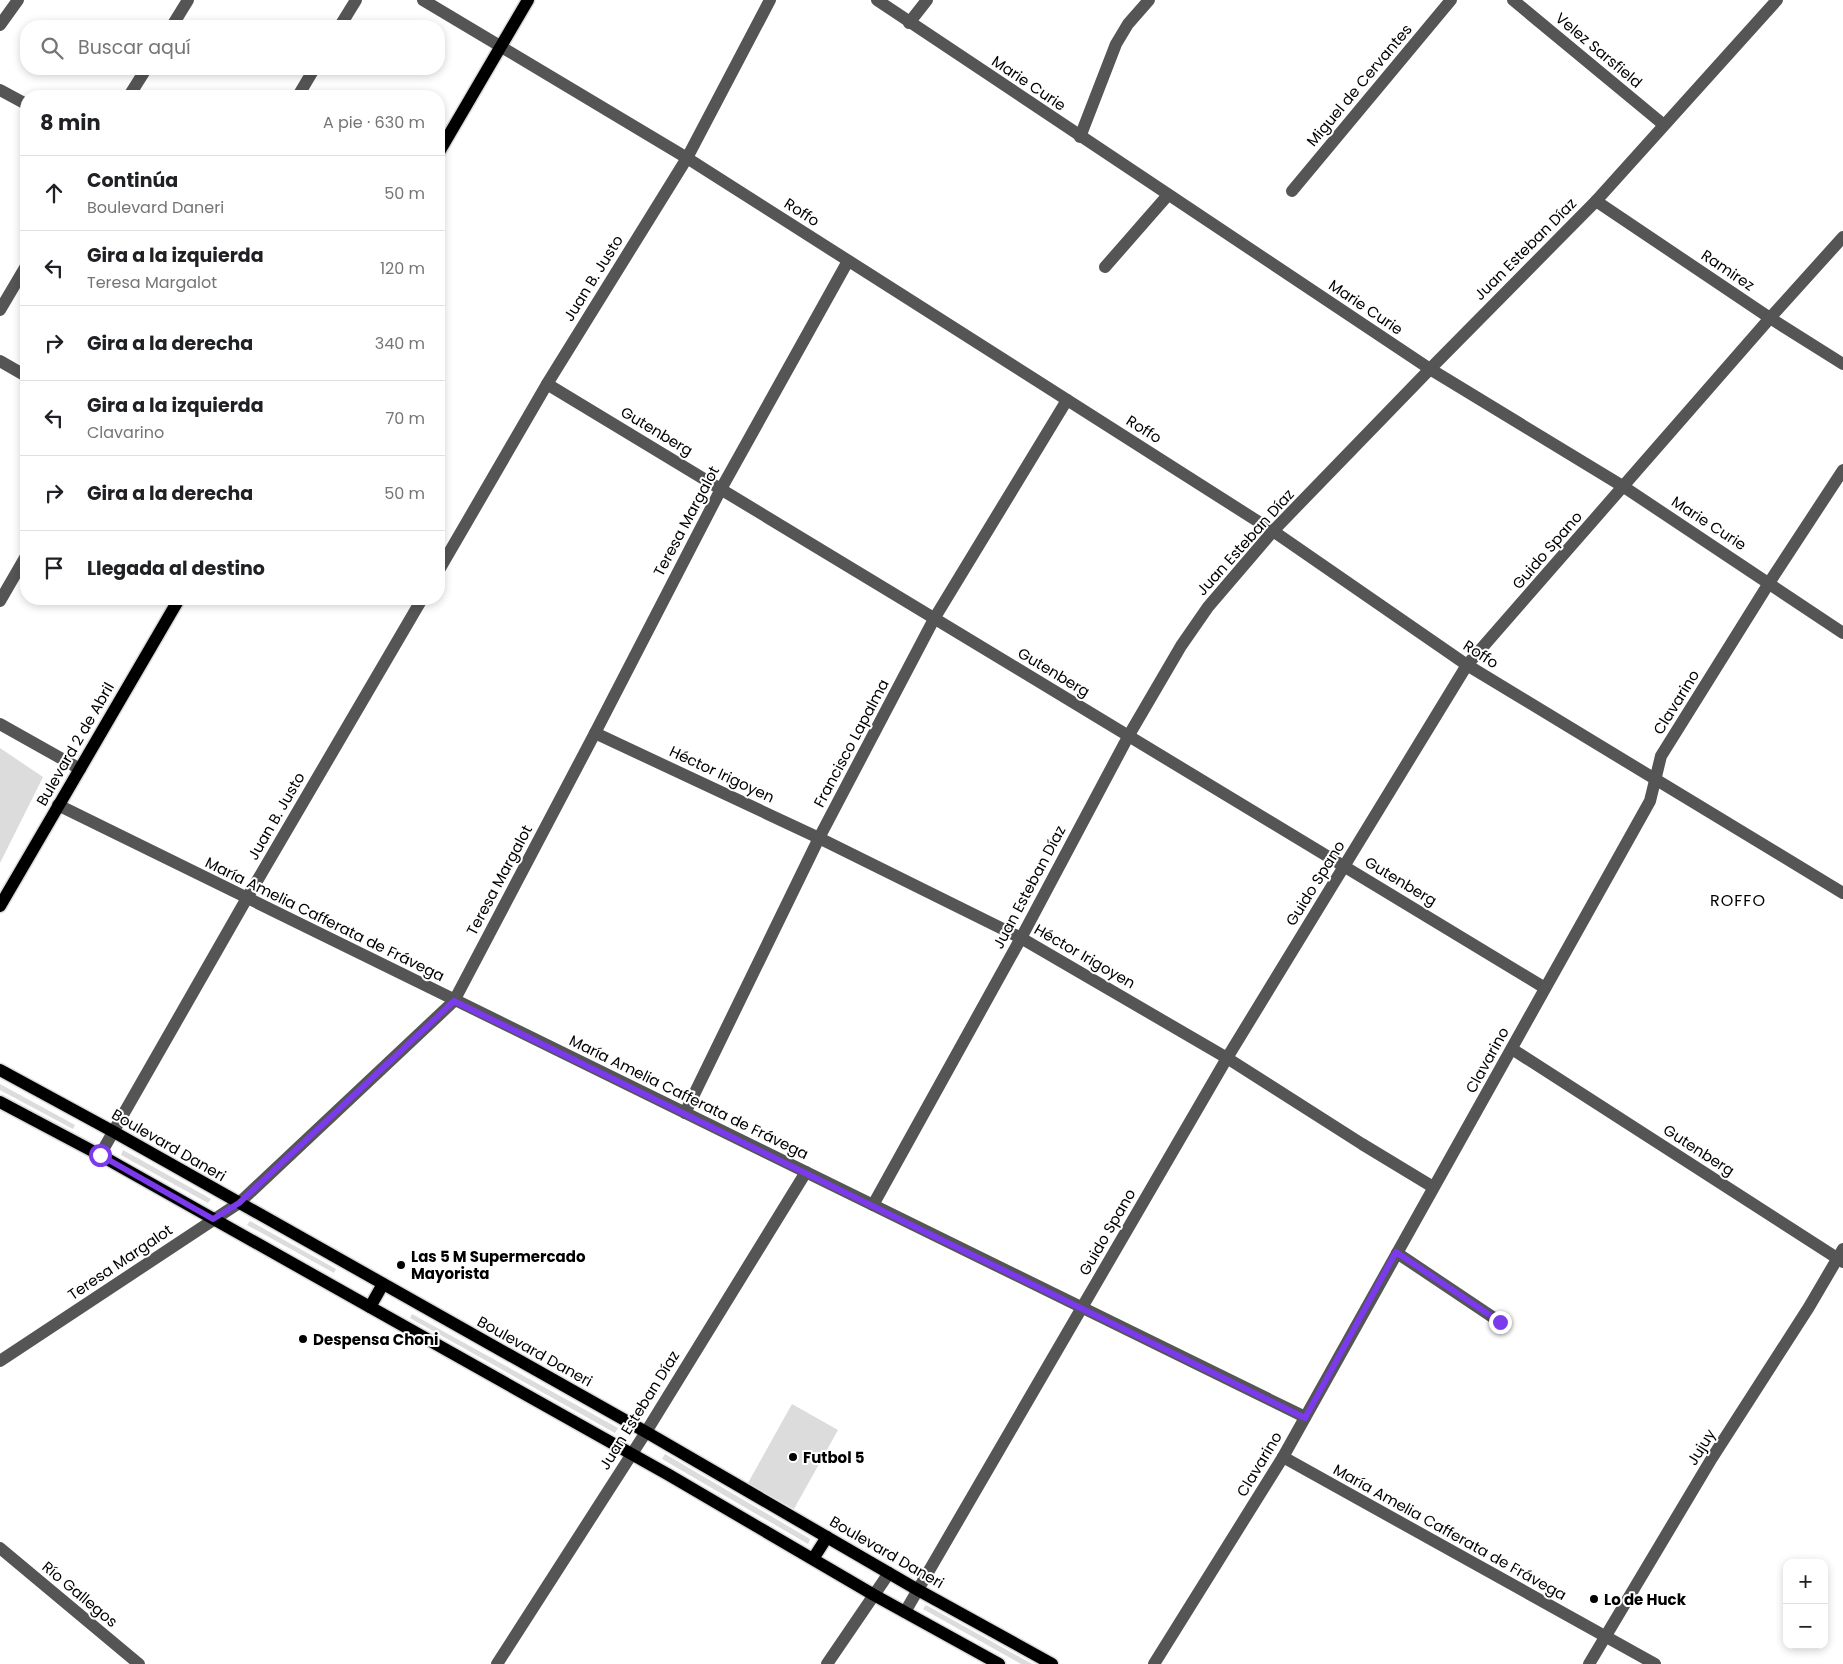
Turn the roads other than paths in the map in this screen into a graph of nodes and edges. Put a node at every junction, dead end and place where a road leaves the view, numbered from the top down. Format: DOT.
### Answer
graph roads {
  1 [pos="18,0"];
  2 [pos="188,0"];
  3 [pos="356,0"];
  4 [pos="422,0"];
  5 [pos="528,0"];
  6 [pos="770,0"];
  7 [pos="877,0"];
  8 [pos="927,0"];
  9 [pos="1149,0"];
  10 [pos="1451,0"];
  11 [pos="1513,0"];
  12 [pos="1777,0"];
  13 [pos="176,20"];
  14 [pos="344,20"];
  15 [pos="909,23"];
  16 [pos="0,24"];
  17 [pos="500,46"];
  18 [pos="142,75"];
  19 [pos="310,75"];
  20 [pos="0,90"];
  21 [pos="133,90"];
  22 [pos="302,90"];
  23 [pos="20,101"];
  24 [pos="1664,125"];
  25 [pos="1080,136"];
  26 [pos="445,142"];
  27 [pos="687,158"];
  28 [pos="1292,191"];
  29 [pos="1168,195"];
  30 [pos="1596,201"];
  31 [pos="1843,237"];
  32 [pos="848,262"];
  33 [pos="1106,267"];
  34 [pos="20,276"];
  35 [pos="0,310"];
  36 [pos="1770,318"];
  37 [pos="0,361"];
  38 [pos="1843,364"];
  39 [pos="1430,369"];
  40 [pos="20,373"];
  41 [pos="547,384"];
  42 [pos="1067,400"];
  43 [pos="1843,470"];
  44 [pos="1624,486"];
  45 [pos="721,489"];
  46 [pos="1273,531"];
  47 [pos="445,560"];
  48 [pos="20,566"];
  49 [pos="1769,582"];
  50 [pos="0,601"];
  51 [pos="175,605"];
  52 [pos="419,605"];
  53 [pos="934,619"];
  54 [pos="1843,633"];
  55 [pos="1467,666"];
  56 [pos="0,724"];
  57 [pos="595,733"];
  58 [pos="1128,736"];
  59 [pos="80,769"];
  60 [pos="1656,780"];
  61 [pos="58,806"];
  62 [pos="820,838"];
  63 [pos="1344,866"];
  64 [pos="1843,893"];
  65 [pos="248,898"];
  66 [pos="0,905"];
  67 [pos="1021,938"];
  68 [pos="1545,988"];
  69 [pos="454,1001"];
  70 [pos="1512,1050"];
  71 [pos="1227,1058"];
  72 [pos="0,1070"];
  73 [pos="0,1102"];
  74 [pos="685,1113"];
  75 [pos="114,1132"];
  76 [pos="100,1155"];
  77 [pos="806,1172"];
  78 [pos="1433,1187"];
  79 [pos="239,1203"];
  80 [pos="873,1205"];
  81 [pos="213,1219"];
  82 [pos="1396,1252"];
  83 [pos="1841,1256"];
  84 [pos="383,1284"];
  85 [pos="370,1307"];
  86 [pos="1082,1308"];
  87 [pos="1500,1322"];
  88 [pos="0,1361"];
  89 [pos="1305,1418"];
  90 [pos="646,1432"];
  91 [pos="631,1454"];
  92 [pos="1283,1457"];
  93 [pos="827,1536"];
  94 [pos="0,1548"];
  95 [pos="812,1559"];
  96 [pos="889,1573"];
  97 [pos="918,1590"];
  98 [pos="874,1595"];
  99 [pos="904,1612"];
  100 [pos="1604,1637"];
  101 [pos="139,1664"];
  102 [pos="497,1664"];
  103 [pos="827,1664"];
  104 [pos="999,1664"];
  105 [pos="1052,1664"];
  106 [pos="1154,1664"];
  107 [pos="1589,1664"];
  108 [pos="1655,1664"];
  1 -- 16 [label="street"];
  2 -- 13 [label="street"];
  3 -- 14 [label="street"];
  4 -- 17 [label="street, Roffo"];
  5 -- 17 [label="main road"];
  6 -- 27 [label="street, Juan B. Justo"];
  7 -- 15 [label="street, Marie Curie"];
  8 -- 15 [label="street"];
  9 -- 25 [label="street"];
  10 -- 28 [label="street, Miguel de Cervantes"];
  11 -- 24 [label="street, Velez Sarsfield"];
  12 -- 24 [label="street, Juan Esteban Díaz"];
  15 -- 25 [label="street, Marie Curie"];
  17 -- 26 [label="main road"];
  17 -- 27 [label="street, Roffo"];
  18 -- 21 [label="street"];
  19 -- 22 [label="street"];
  20 -- 23 [label="street"];
  24 -- 30 [label="street, Juan Esteban Díaz"];
  25 -- 29 [label="street, Marie Curie"];
  27 -- 32 [label="street, Roffo"];
  27 -- 41 [label="street, Juan B. Justo"];
  29 -- 33 [label="street"];
  29 -- 39 [label="street, Marie Curie"];
  30 -- 36 [label="street, Ramirez"];
  30 -- 39 [label="street, Juan Esteban Díaz"];
  31 -- 36 [label="street, Guido Spano"];
  32 -- 42 [label="street, Roffo"];
  32 -- 45 [label="street, Teresa Margalot"];
  34 -- 35 [label="street"];
  36 -- 38 [label="street, Ramirez"];
  36 -- 44 [label="street, Guido Spano"];
  37 -- 40 [label="street"];
  39 -- 44 [label="street, Marie Curie"];
  39 -- 46 [label="street, Juan Esteban Díaz"];
  41 -- 45 [label="street, Gutenberg"];
  41 -- 47 [label="street, Juan B. Justo"];
  42 -- 46 [label="street, Roffo"];
  42 -- 53 [label="street, Francisco Lapalma"];
  43 -- 49 [label="street, Clavarino"];
  44 -- 49 [label="street, Marie Curie"];
  44 -- 55 [label="street, Guido Spano"];
  45 -- 53 [label="street, Gutenberg"];
  45 -- 57 [label="street, Teresa Margalot"];
  46 -- 55 [label="street, Roffo"];
  46 -- 58 [label="street, Juan Esteban Díaz"];
  48 -- 50 [label="street"];
  49 -- 54 [label="street, Marie Curie"];
  49 -- 60 [label="street, Clavarino"];
  51 -- 59 [label="main road, Bulevard 2 de Abril"];
  52 -- 65 [label="street, Juan B. Justo"];
  53 -- 58 [label="street, Gutenberg"];
  53 -- 62 [label="street, Francisco Lapalma"];
  55 -- 60 [label="street, Roffo"];
  55 -- 63 [label="street, Guido Spano"];
  56 -- 59 [label="street"];
  57 -- 62 [label="street, Héctor Irigoyen"];
  57 -- 69 [label="street, Teresa Margalot"];
  58 -- 63 [label="street, Gutenberg"];
  58 -- 67 [label="street, Juan Esteban Díaz"];
  59 -- 61 [label="main road, Bulevard 2 de Abril"];
  60 -- 64 [label="street, Roffo"];
  60 -- 68 [label="street, Clavarino"];
  61 -- 65 [label="street, María Amelia Cafferata de Frávega"];
  61 -- 66 [label="main road, Bulevard 2 de Abril"];
  62 -- 67 [label="street, Héctor Irigoyen"];
  62 -- 74 [label="street, Francisco Lapalma"];
  63 -- 68 [label="street, Gutenberg"];
  63 -- 71 [label="street, Guido Spano"];
  65 -- 69 [label="street, María Amelia Cafferata de Frávega"];
  65 -- 75 [label="street, Juan B. Justo"];
  67 -- 71 [label="street, Héctor Irigoyen"];
  67 -- 80 [label="street, Juan Esteban Díaz"];
  68 -- 70 [label="street, Clavarino"];
  69 -- 74 [label="street, María Amelia Cafferata de Frávega"];
  69 -- 79 [label="street, Teresa Margalot"];
  70 -- 78 [label="street, Clavarino"];
  70 -- 83 [label="street, Gutenberg"];
  71 -- 78 [label="street, Héctor Irigoyen"];
  71 -- 86 [label="street, Guido Spano"];
  72 -- 75 [label="main road, Boulevard Daneri"];
  73 -- 76 [label="main road"];
  74 -- 77 [label="street, María Amelia Cafferata de Frávega"];
  75 -- 76 [label="street, Juan B. Justo"];
  75 -- 79 [label="main road, Boulevard Daneri"];
  76 -- 81 [label="main road"];
  77 -- 80 [label="street, María Amelia Cafferata de Frávega"];
  77 -- 90 [label="street, Juan Esteban Díaz"];
  78 -- 82 [label="street, Clavarino"];
  79 -- 81 [label="street, Teresa Margalot"];
  79 -- 84 [label="main road, Boulevard Daneri"];
  80 -- 86 [label="street, María Amelia Cafferata de Frávega"];
  81 -- 85 [label="main road"];
  81 -- 88 [label="street, Teresa Margalot"];
  82 -- 87 [label="street"];
  82 -- 89 [label="street, Clavarino"];
  83 -- 100 [label="street, Jujuy"];
  84 -- 85 [label="main road"];
  84 -- 90 [label="main road, Boulevard Daneri"];
  85 -- 91 [label="main road"];
  86 -- 89 [label="street, María Amelia Cafferata de Frávega"];
  86 -- 97 [label="street, Guido Spano"];
  89 -- 92 [label="street, Clavarino"];
  90 -- 91 [label="street, Juan Esteban Díaz"];
  90 -- 93 [label="main road, Boulevard Daneri"];
  91 -- 95 [label="main road"];
  91 -- 102 [label="street, Juan Esteban Díaz"];
  92 -- 100 [label="street, María Amelia Cafferata de Frávega"];
  92 -- 106 [label="street, Clavarino"];
  93 -- 95 [label="main road"];
  93 -- 96 [label="main road, Boulevard Daneri"];
  94 -- 101 [label="street, Río Gallegos"];
  95 -- 98 [label="main road"];
  96 -- 97 [label="main road, Boulevard Daneri"];
  96 -- 98 [label="street"];
  97 -- 99 [label="street, Guido Spano"];
  97 -- 105 [label="main road, Boulevard Daneri"];
  98 -- 99 [label="main road"];
  98 -- 103 [label="street"];
  99 -- 104 [label="main road"];
  100 -- 107 [label="street, Jujuy"];
  100 -- 108 [label="street, María Amelia Cafferata de Frávega"];
}
